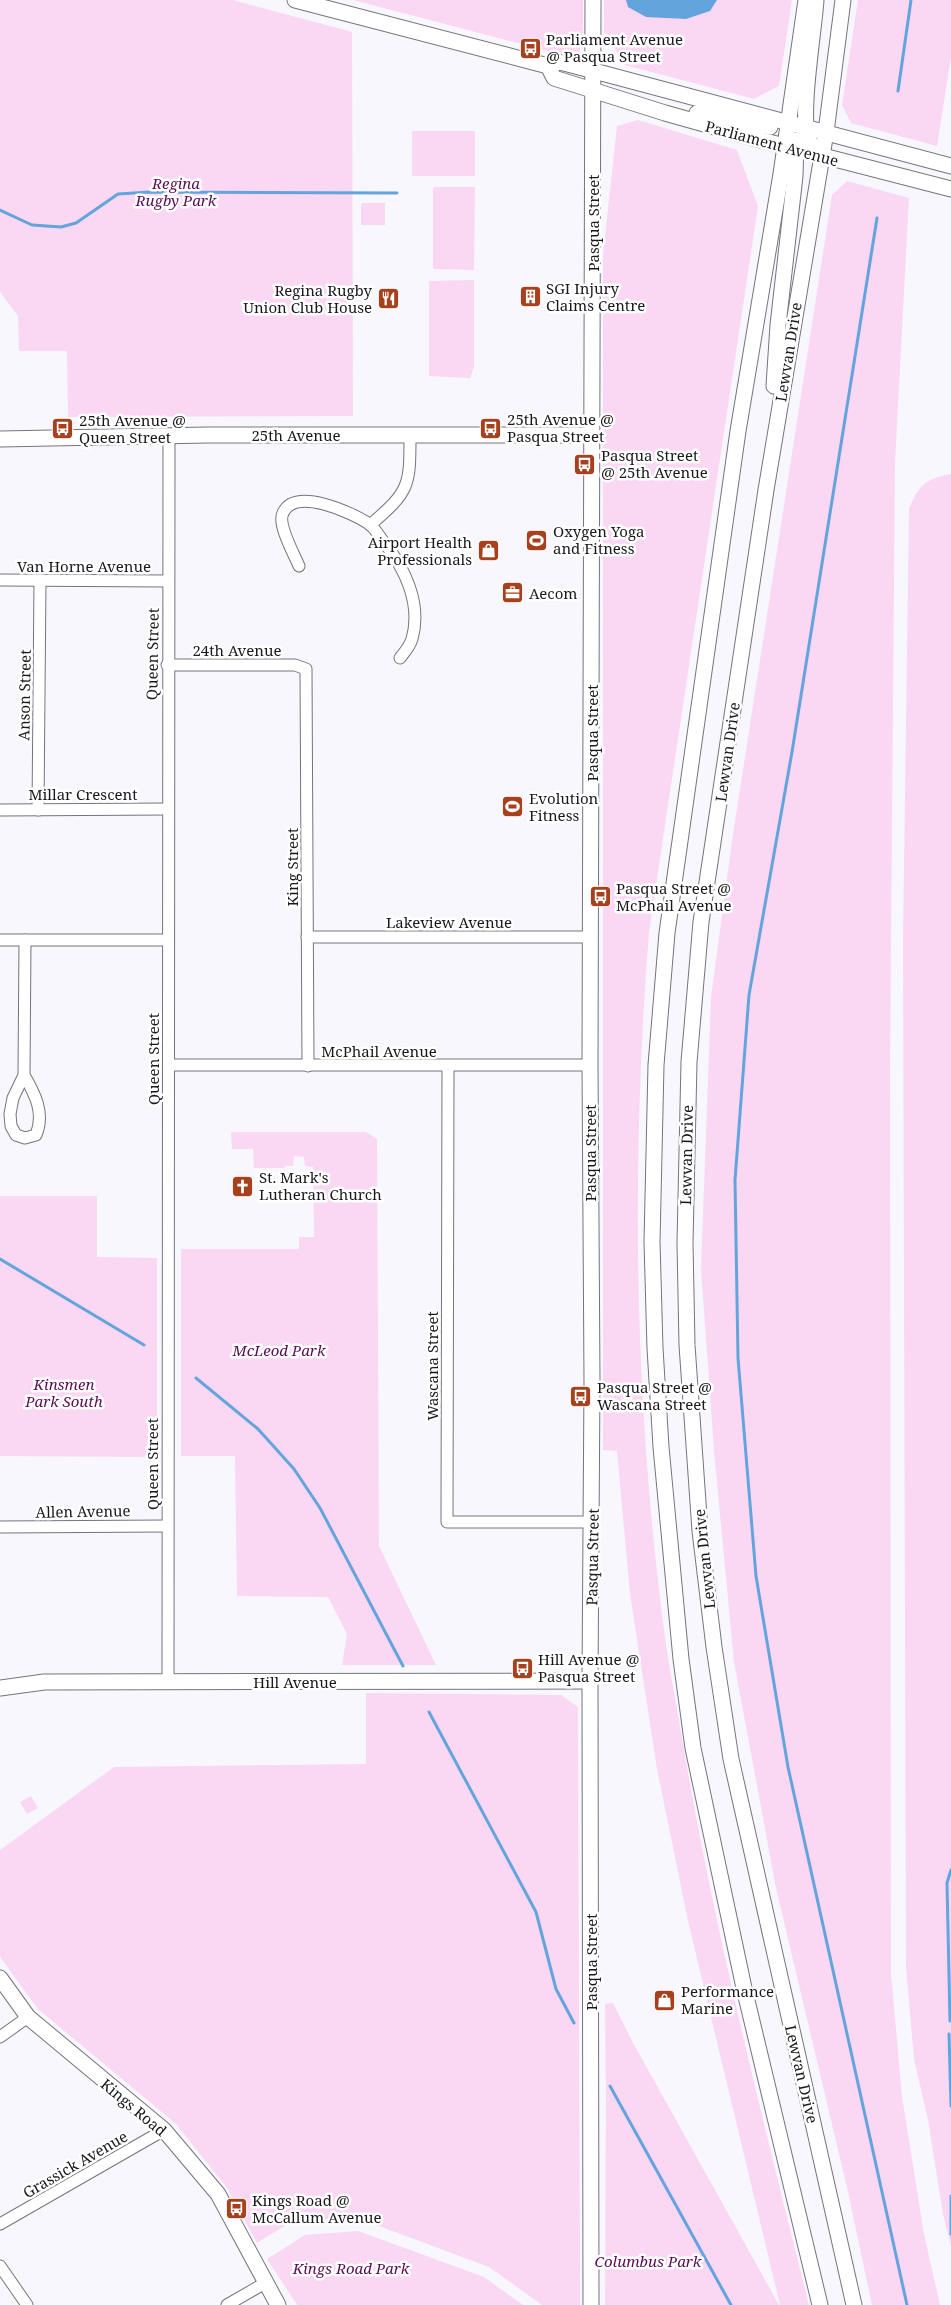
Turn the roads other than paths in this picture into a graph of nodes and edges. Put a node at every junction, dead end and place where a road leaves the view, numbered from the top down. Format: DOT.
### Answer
graph roads {
  1 [pos="295,0"];
  2 [pos="593,0"];
  3 [pos="806,0"];
  4 [pos="816,0"];
  5 [pos="843,0"];
  6 [pos="548,66"];
  7 [pos="594,71"];
  8 [pos="594,91"];
  9 [pos="622,100"];
  10 [pos="714,103"];
  11 [pos="797,129"];
  12 [pos="826,132"];
  13 [pos="791,148"];
  14 [pos="822,157"];
  15 [pos="951,166"];
  16 [pos="951,189"];
  17 [pos="410,435"];
  18 [pos="593,435"];
  19 [pos="169,437"];
  20 [pos="0,439"];
  21 [pos="766,490"];
  22 [pos="370,525"];
  23 [pos="299,566"];
  24 [pos="0,580"];
  25 [pos="40,580"];
  26 [pos="168,581"];
  27 [pos="400,658"];
  28 [pos="167,665"];
  29 [pos="306,669"];
  30 [pos="167,809"];
  31 [pos="0,810"];
  32 [pos="38,810"];
  33 [pos="307,937"];
  34 [pos="591,937"];
  35 [pos="0,940"];
  36 [pos="25,940"];
  37 [pos="167,940"];
  38 [pos="169,1065"];
  39 [pos="590,1065"];
  40 [pos="308,1066"];
  41 [pos="448,1066"];
  42 [pos="24,1075"];
  43 [pos="592,1522"];
  44 [pos="167,1526"];
  45 [pos="0,1528"];
  46 [pos="590,1681"];
  47 [pos="168,1682"];
  48 [pos="0,1688"];
  49 [pos="0,1978"];
  50 [pos="28,2017"];
  51 [pos="0,2037"];
  52 [pos="164,2130"];
  53 [pos="0,2224"];
  54 [pos="0,2266"];
  55 [pos="265,2283"];
  56 [pos="27,2305"];
  57 [pos="227,2305"];
  58 [pos="278,2305"];
  59 [pos="591,2305"];
  60 [pos="820,2305"];
  61 [pos="854,2305"];
  1 -- 6 [label="main road, Parliament Avenue"];
  2 -- 7 [label="main road, Pasqua Street"];
  3 -- 11 [label="main road"];
  4 -- 11 [label="main road"];
  5 -- 12 [label="main road, Lewvan Drive"];
  6 -- 7 [label="main road, Parliament Avenue"];
  6 -- 8 [label="main road, Parliament Avenue"];
  7 -- 8 [label="main road, Pasqua Street"];
  7 -- 10 [label="main road, Parliament Avenue"];
  8 -- 9 [label="main road, Parliament Avenue"];
  8 -- 10 [label="main road, Parliament Avenue"];
  8 -- 18 [label="main road, Pasqua Street"];
  9 -- 11 [label="main road"];
  9 -- 13 [label="main road, Parliament Avenue"];
  10 -- 11 [label="main road, Parliament Avenue"];
  11 -- 12 [label="main road, Parliament Avenue"];
  11 -- 13 [label="main road"];
  11 -- 14 [label="main road"];
  12 -- 14 [label="main road, Lewvan Drive"];
  12 -- 15 [label="main road, Parliament Avenue"];
  13 -- 14 [label="main road, Parliament Avenue"];
  13 -- 21 [label="main road"];
  13 -- 60 [label="main road"];
  14 -- 16 [label="main road, Parliament Avenue"];
  14 -- 21 [label="main road, Lewvan Drive"];
  17 -- 18 [label="main road, 25th Avenue"];
  17 -- 19 [label="main road, 25th Avenue"];
  17 -- 22 [label="street"];
  18 -- 34 [label="main road, Pasqua Street"];
  19 -- 20 [label="main road, 25th Avenue"];
  19 -- 26 [label="street, Queen Street"];
  21 -- 61 [label="main road, Lewvan Drive"];
  22 -- 23 [label="street"];
  22 -- 27 [label="street"];
  24 -- 25 [label="street, Van Horne Avenue"];
  25 -- 26 [label="street, Van Horne Avenue"];
  25 -- 32 [label="street, Anson Street"];
  26 -- 28 [label="street, Queen Street"];
  28 -- 29 [label="street, 24th Avenue"];
  28 -- 30 [label="street, Queen Street"];
  29 -- 33 [label="street, King Street"];
  30 -- 32 [label="street, Millar Crescent"];
  30 -- 37 [label="street, Queen Street"];
  31 -- 32 [label="street, Millar Crescent"];
  33 -- 34 [label="street, Lakeview Avenue"];
  33 -- 40 [label="street, King Street"];
  34 -- 39 [label="main road, Pasqua Street"];
  35 -- 36 [label="street"];
  36 -- 37 [label="street"];
  36 -- 42 [label="street"];
  37 -- 38 [label="street, Queen Street"];
  38 -- 40 [label="street, McPhail Avenue"];
  38 -- 44 [label="street, Queen Street"];
  39 -- 41 [label="street, McPhail Avenue"];
  39 -- 43 [label="main road, Pasqua Street"];
  40 -- 41 [label="street, McPhail Avenue"];
  41 -- 43 [label="street, Wascana Street"];
  42 -- 42 [label="street"];
  43 -- 46 [label="main road, Pasqua Street"];
  44 -- 45 [label="street, Allen Avenue"];
  44 -- 47 [label="street, Queen Street"];
  46 -- 47 [label="main road, Hill Avenue"];
  46 -- 59 [label="main road, Pasqua Street"];
  47 -- 48 [label="main road, Hill Avenue"];
  49 -- 50 [label="main road, Kings Road"];
  50 -- 51 [label="street"];
  50 -- 52 [label="main road, Kings Road"];
  52 -- 53 [label="street, Grassick Avenue"];
  52 -- 55 [label="main road, Kings Road"];
  54 -- 56 [label="street"];
  55 -- 57 [label="street"];
  55 -- 58 [label="main road, Kings Road"];
}
